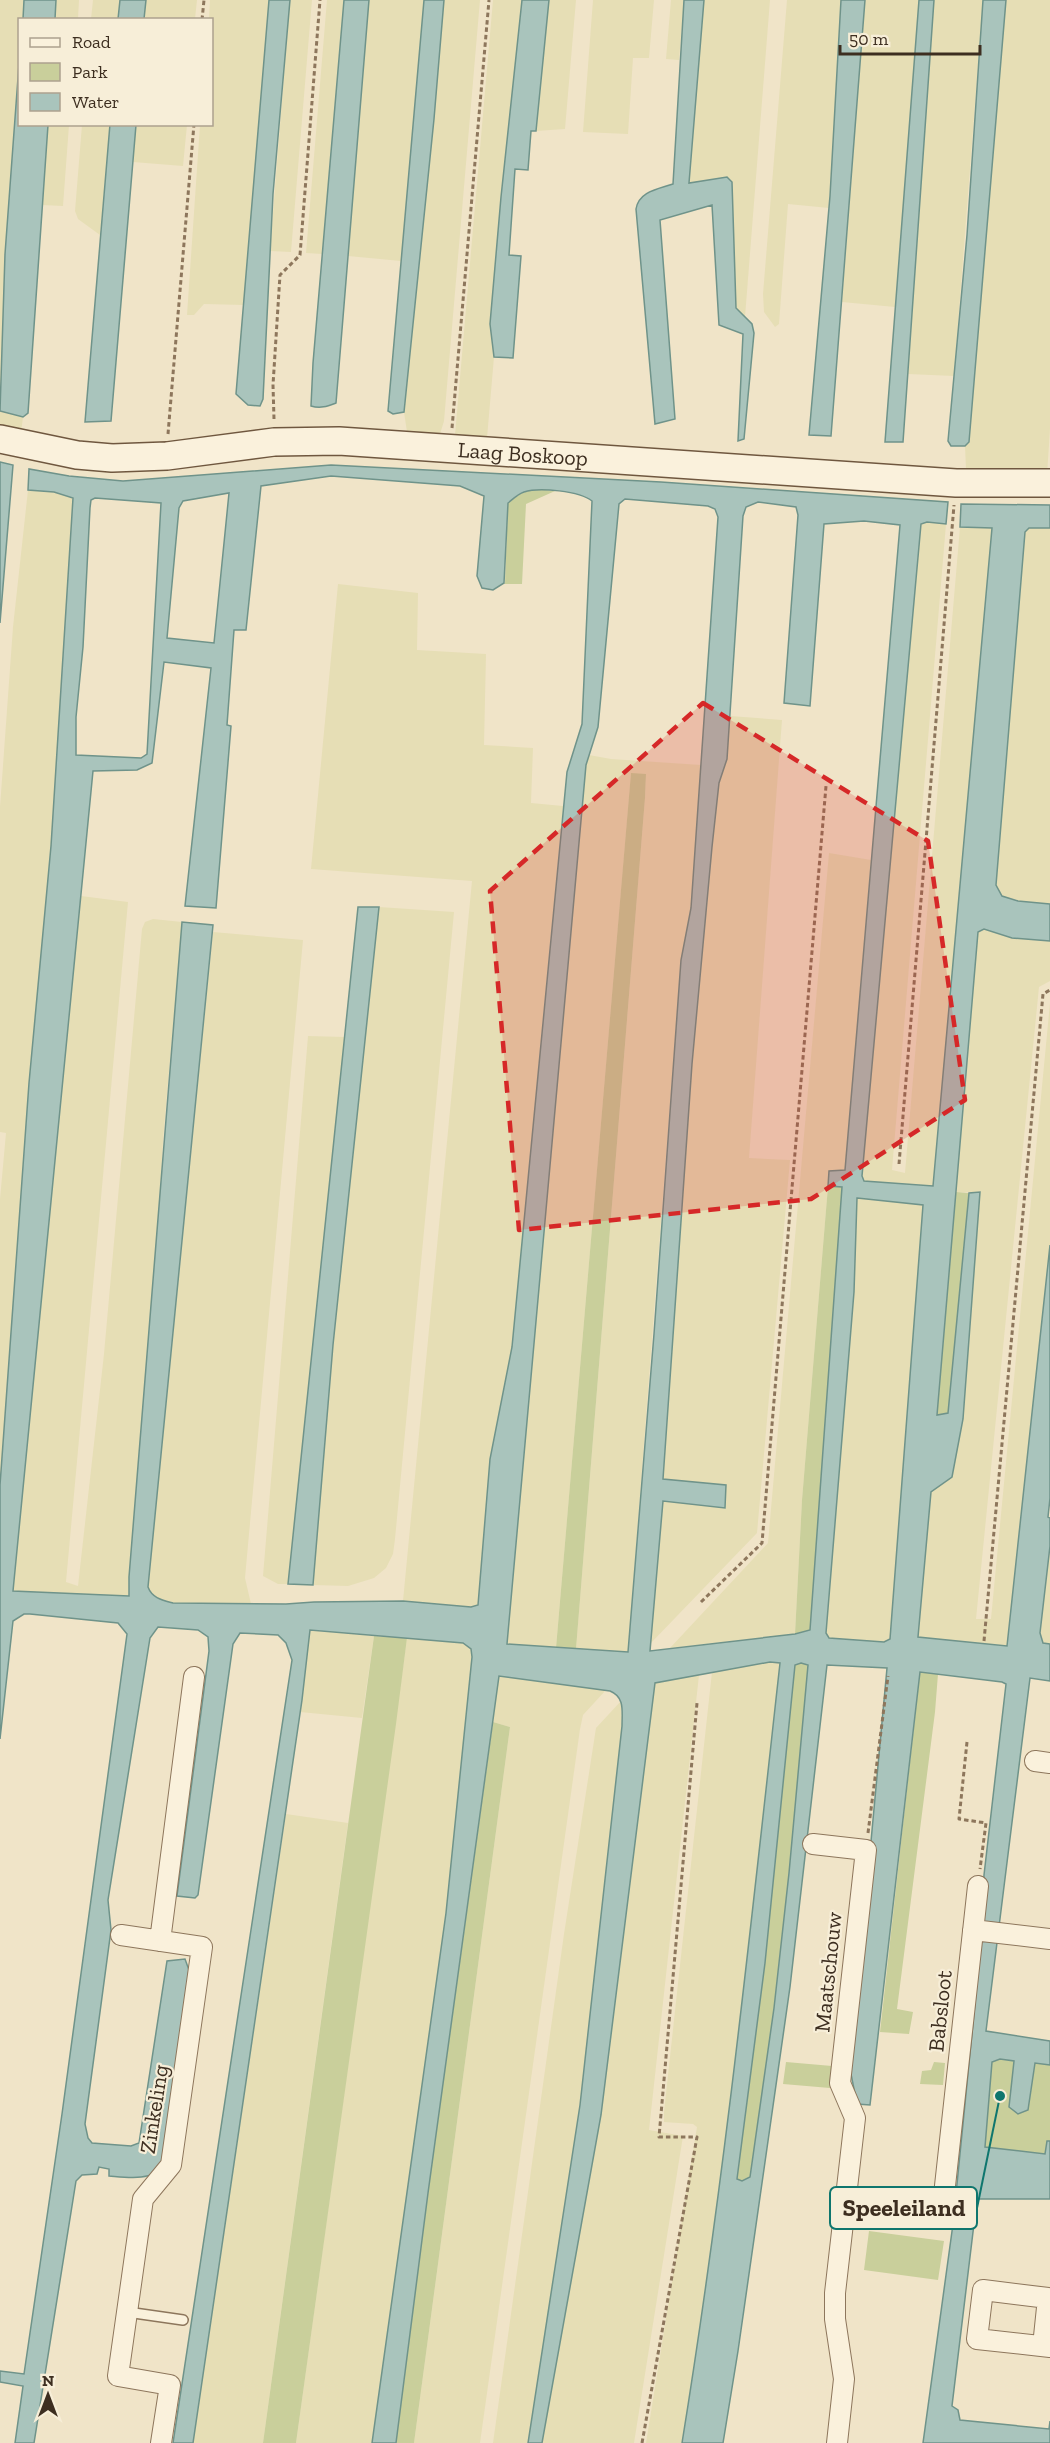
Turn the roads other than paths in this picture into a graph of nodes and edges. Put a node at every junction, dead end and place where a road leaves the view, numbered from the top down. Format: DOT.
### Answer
graph roads {
  1 [pos="0,439"];
  2 [pos="1050,483"];
  3 [pos="194,1677"];
  4 [pos="813,1844"];
  5 [pos="978,1886"];
  6 [pos="973,1930"];
  7 [pos="121,1935"];
  8 [pos="1050,1939"];
  9 [pos="160,1941"];
  10 [pos="847,2201"];
  11 [pos="127,2312"];
  12 [pos="183,2320"];
  13 [pos="161,2443"];
  14 [pos="837,2443"];
  1 -- 2 [label="street, Laag Boskoop"];
  3 -- 9 [label="street"];
  4 -- 10 [label="street, Maatschouw"];
  5 -- 6 [label="street, Babsloot"];
  6 -- 8 [label="street"];
  6 -- 10 [label="street, Babsloot"];
  7 -- 9 [label="street, Zinkeling"];
  9 -- 11 [label="street, Zinkeling"];
  10 -- 14 [label="street"];
  11 -- 12 [label="lane"];
  11 -- 13 [label="street, Zinkeling"];
}
